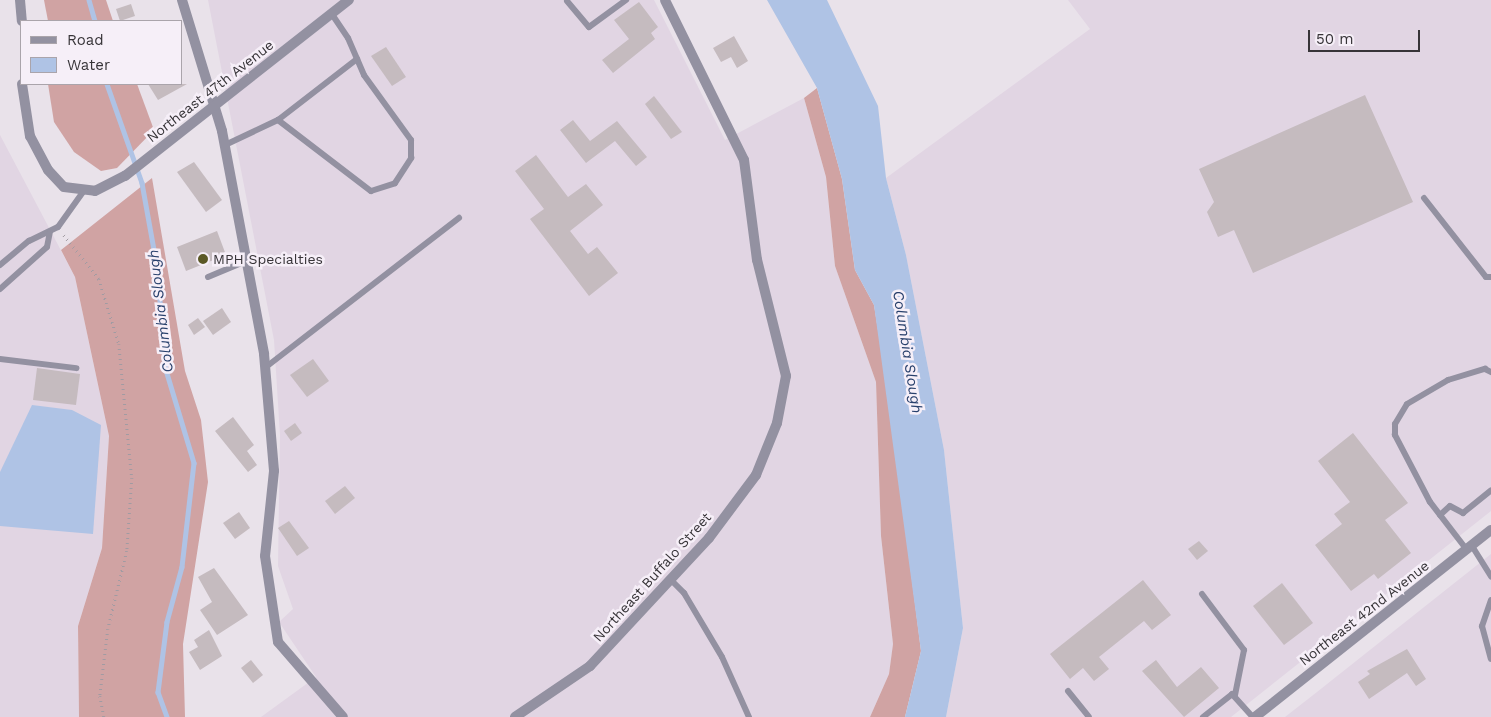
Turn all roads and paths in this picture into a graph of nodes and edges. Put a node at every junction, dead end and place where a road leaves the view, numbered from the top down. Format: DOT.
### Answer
graph roads {
  1 [pos="20,0"];
  2 [pos="349,0"];
  3 [pos="626,0"];
  4 [pos="665,0"];
  5 [pos="184,1"];
  6 [pos="567,1"];
  7 [pos="332,14"];
  8 [pos="22,20"];
  9 [pos="357,59"];
  10 [pos="22,85"];
  11 [pos="215,105"];
  12 [pos="278,120"];
  13 [pos="225,145"];
  14 [pos="83,192"];
  15 [pos="1424,198"];
  16 [pos="459,218"];
  17 [pos="58,227"];
  18 [pos="50,232"];
  19 [pos="246,261"];
  20 [pos="0,265"];
  21 [pos="1491,276"];
  22 [pos="208,277"];
  23 [pos="0,289"];
  24 [pos="0,359"];
  25 [pos="266,367"];
  26 [pos="76,368"];
  27 [pos="1491,372"];
  28 [pos="1491,490"];
  29 [pos="1440,515"];
  30 [pos="1491,530"];
  31 [pos="1469,548"];
  32 [pos="1491,577"];
  33 [pos="670,578"];
  34 [pos="1202,594"];
  35 [pos="1491,600"];
  36 [pos="1491,659"];
  37 [pos="1068,691"];
  38 [pos="1236,695"];
  39 [pos="1258,716"];
  40 [pos="104,717"];
  41 [pos="343,717"];
  42 [pos="514,717"];
  43 [pos="749,717"];
  44 [pos="1089,717"];
  45 [pos="1203,717"];
  1 -- 8 [label="street"];
  2 -- 7 [label="street, Northeast 47th Avenue"];
  3 -- 6 [label="lane"];
  4 -- 33 [label="street, Northeast Buffalo Street"];
  5 -- 11 [label="street"];
  7 -- 9 [label="lane"];
  7 -- 11 [label="street, Northeast 47th Avenue"];
  9 -- 12 [label="lane"];
  9 -- 12 [label="lane"];
  10 -- 14 [label="street"];
  11 -- 13 [label="street"];
  11 -- 14 [label="street, Northeast 47th Avenue"];
  12 -- 13 [label="lane"];
  13 -- 19 [label="street"];
  14 -- 17 [label="lane"];
  15 -- 21 [label="lane"];
  16 -- 25 [label="lane"];
  17 -- 18 [label="lane"];
  17 -- 40 [label="path"];
  18 -- 20 [label="lane"];
  18 -- 23 [label="lane"];
  19 -- 22 [label="lane"];
  19 -- 25 [label="street"];
  24 -- 26 [label="lane"];
  25 -- 41 [label="street"];
  27 -- 29 [label="lane"];
  28 -- 29 [label="lane"];
  29 -- 31 [label="lane"];
  30 -- 31 [label="street, Northeast 42nd Avenue"];
  31 -- 32 [label="lane"];
  31 -- 39 [label="street, Northeast 42nd Avenue"];
  33 -- 42 [label="street, Northeast Buffalo Street"];
  33 -- 43 [label="lane"];
  34 -- 38 [label="lane"];
  35 -- 36 [label="lane"];
  37 -- 44 [label="lane"];
  38 -- 39 [label="lane"];
  38 -- 45 [label="lane"];
}
